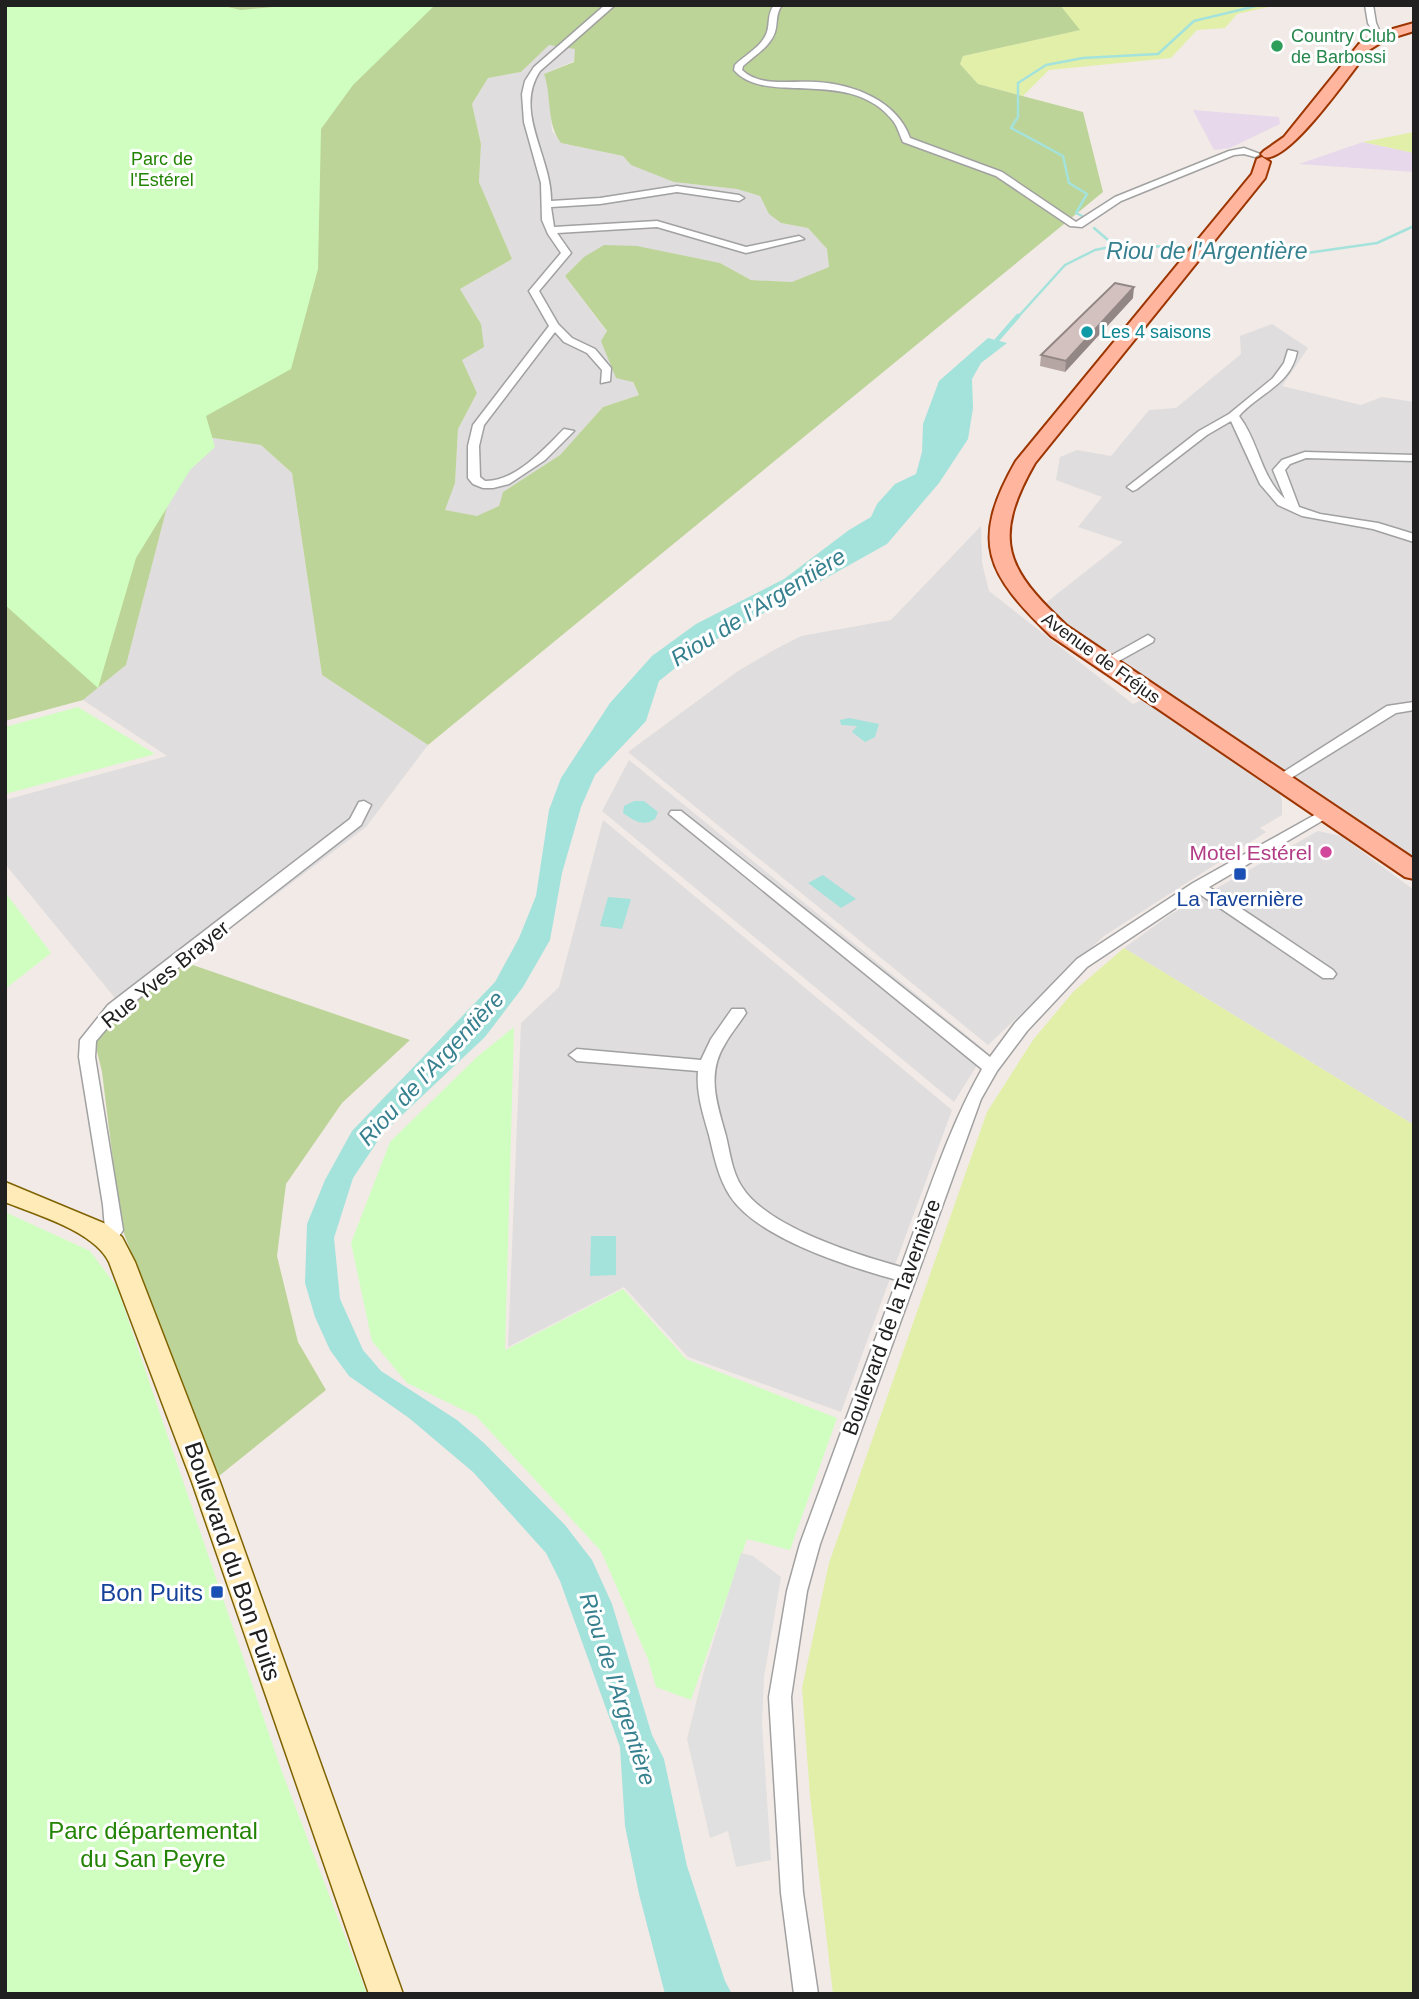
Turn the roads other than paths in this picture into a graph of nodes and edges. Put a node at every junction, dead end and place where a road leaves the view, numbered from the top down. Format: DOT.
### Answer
graph roads {
  1 [pos="611,5"];
  2 [pos="778,5"];
  3 [pos="1369,5"];
  4 [pos="1414,27"];
  5 [pos="1380,37"];
  6 [pos="1262,157"];
  7 [pos="739,198"];
  8 [pos="549,204"];
  9 [pos="551,230"];
  10 [pos="799,239"];
  11 [pos="554,326"];
  12 [pos="1292,352"];
  13 [pos="605,381"];
  14 [pos="1233,416"];
  15 [pos="568,431"];
  16 [pos="1414,458"];
  17 [pos="1133,487"];
  18 [pos="1293,508"];
  19 [pos="1414,538"];
  20 [pos="1148,639"];
  21 [pos="1104,663"];
  22 [pos="1414,706"];
  23 [pos="1279,780"];
  24 [pos="364,805"];
  25 [pos="1327,812"];
  26 [pos="676,814"];
  27 [pos="1414,871"];
  28 [pos="1198,886"];
  29 [pos="1328,974"];
  30 [pos="737,1013"];
  31 [pos="576,1055"];
  32 [pos="704,1066"];
  33 [pos="991,1067"];
  34 [pos="5,1191"];
  35 [pos="108,1239"];
  36 [pos="906,1275"];
  37 [pos="386,1994"];
  38 [pos="806,1994"];
  1 -- 8 [label="street"];
  2 -- 6 [label="street"];
  3 -- 5 [label="street"];
  4 -- 5 [label="main road, Avenue de Fréjus"];
  5 -- 6 [label="main road, Avenue de Fréjus"];
  6 -- 21 [label="main road, Avenue de Fréjus"];
  7 -- 8 [label="street"];
  8 -- 9 [label="street"];
  9 -- 10 [label="street"];
  9 -- 11 [label="street"];
  11 -- 13 [label="street"];
  11 -- 15 [label="street"];
  12 -- 14 [label="street"];
  14 -- 17 [label="street"];
  14 -- 18 [label="street"];
  16 -- 18 [label="street"];
  18 -- 19 [label="street"];
  20 -- 21 [label="street"];
  21 -- 23 [label="main road, Avenue de Fréjus"];
  22 -- 23 [label="street"];
  23 -- 25 [label="main road, Avenue de Fréjus"];
  24 -- 35 [label="street, Rue Yves Brayer"];
  25 -- 27 [label="main road, Avenue de Fréjus"];
  25 -- 28 [label="street, Boulevard de la Tavernière"];
  26 -- 33 [label="street"];
  28 -- 29 [label="street"];
  28 -- 33 [label="street, Boulevard de la Tavernière"];
  30 -- 32 [label="street"];
  31 -- 32 [label="street"];
  32 -- 36 [label="street"];
  33 -- 36 [label="street, Boulevard de la Tavernière"];
  34 -- 35 [label="main road"];
  35 -- 37 [label="main road, Boulevard du Bon Puits"];
  36 -- 38 [label="street, Boulevard de la Tavernière"];
}
